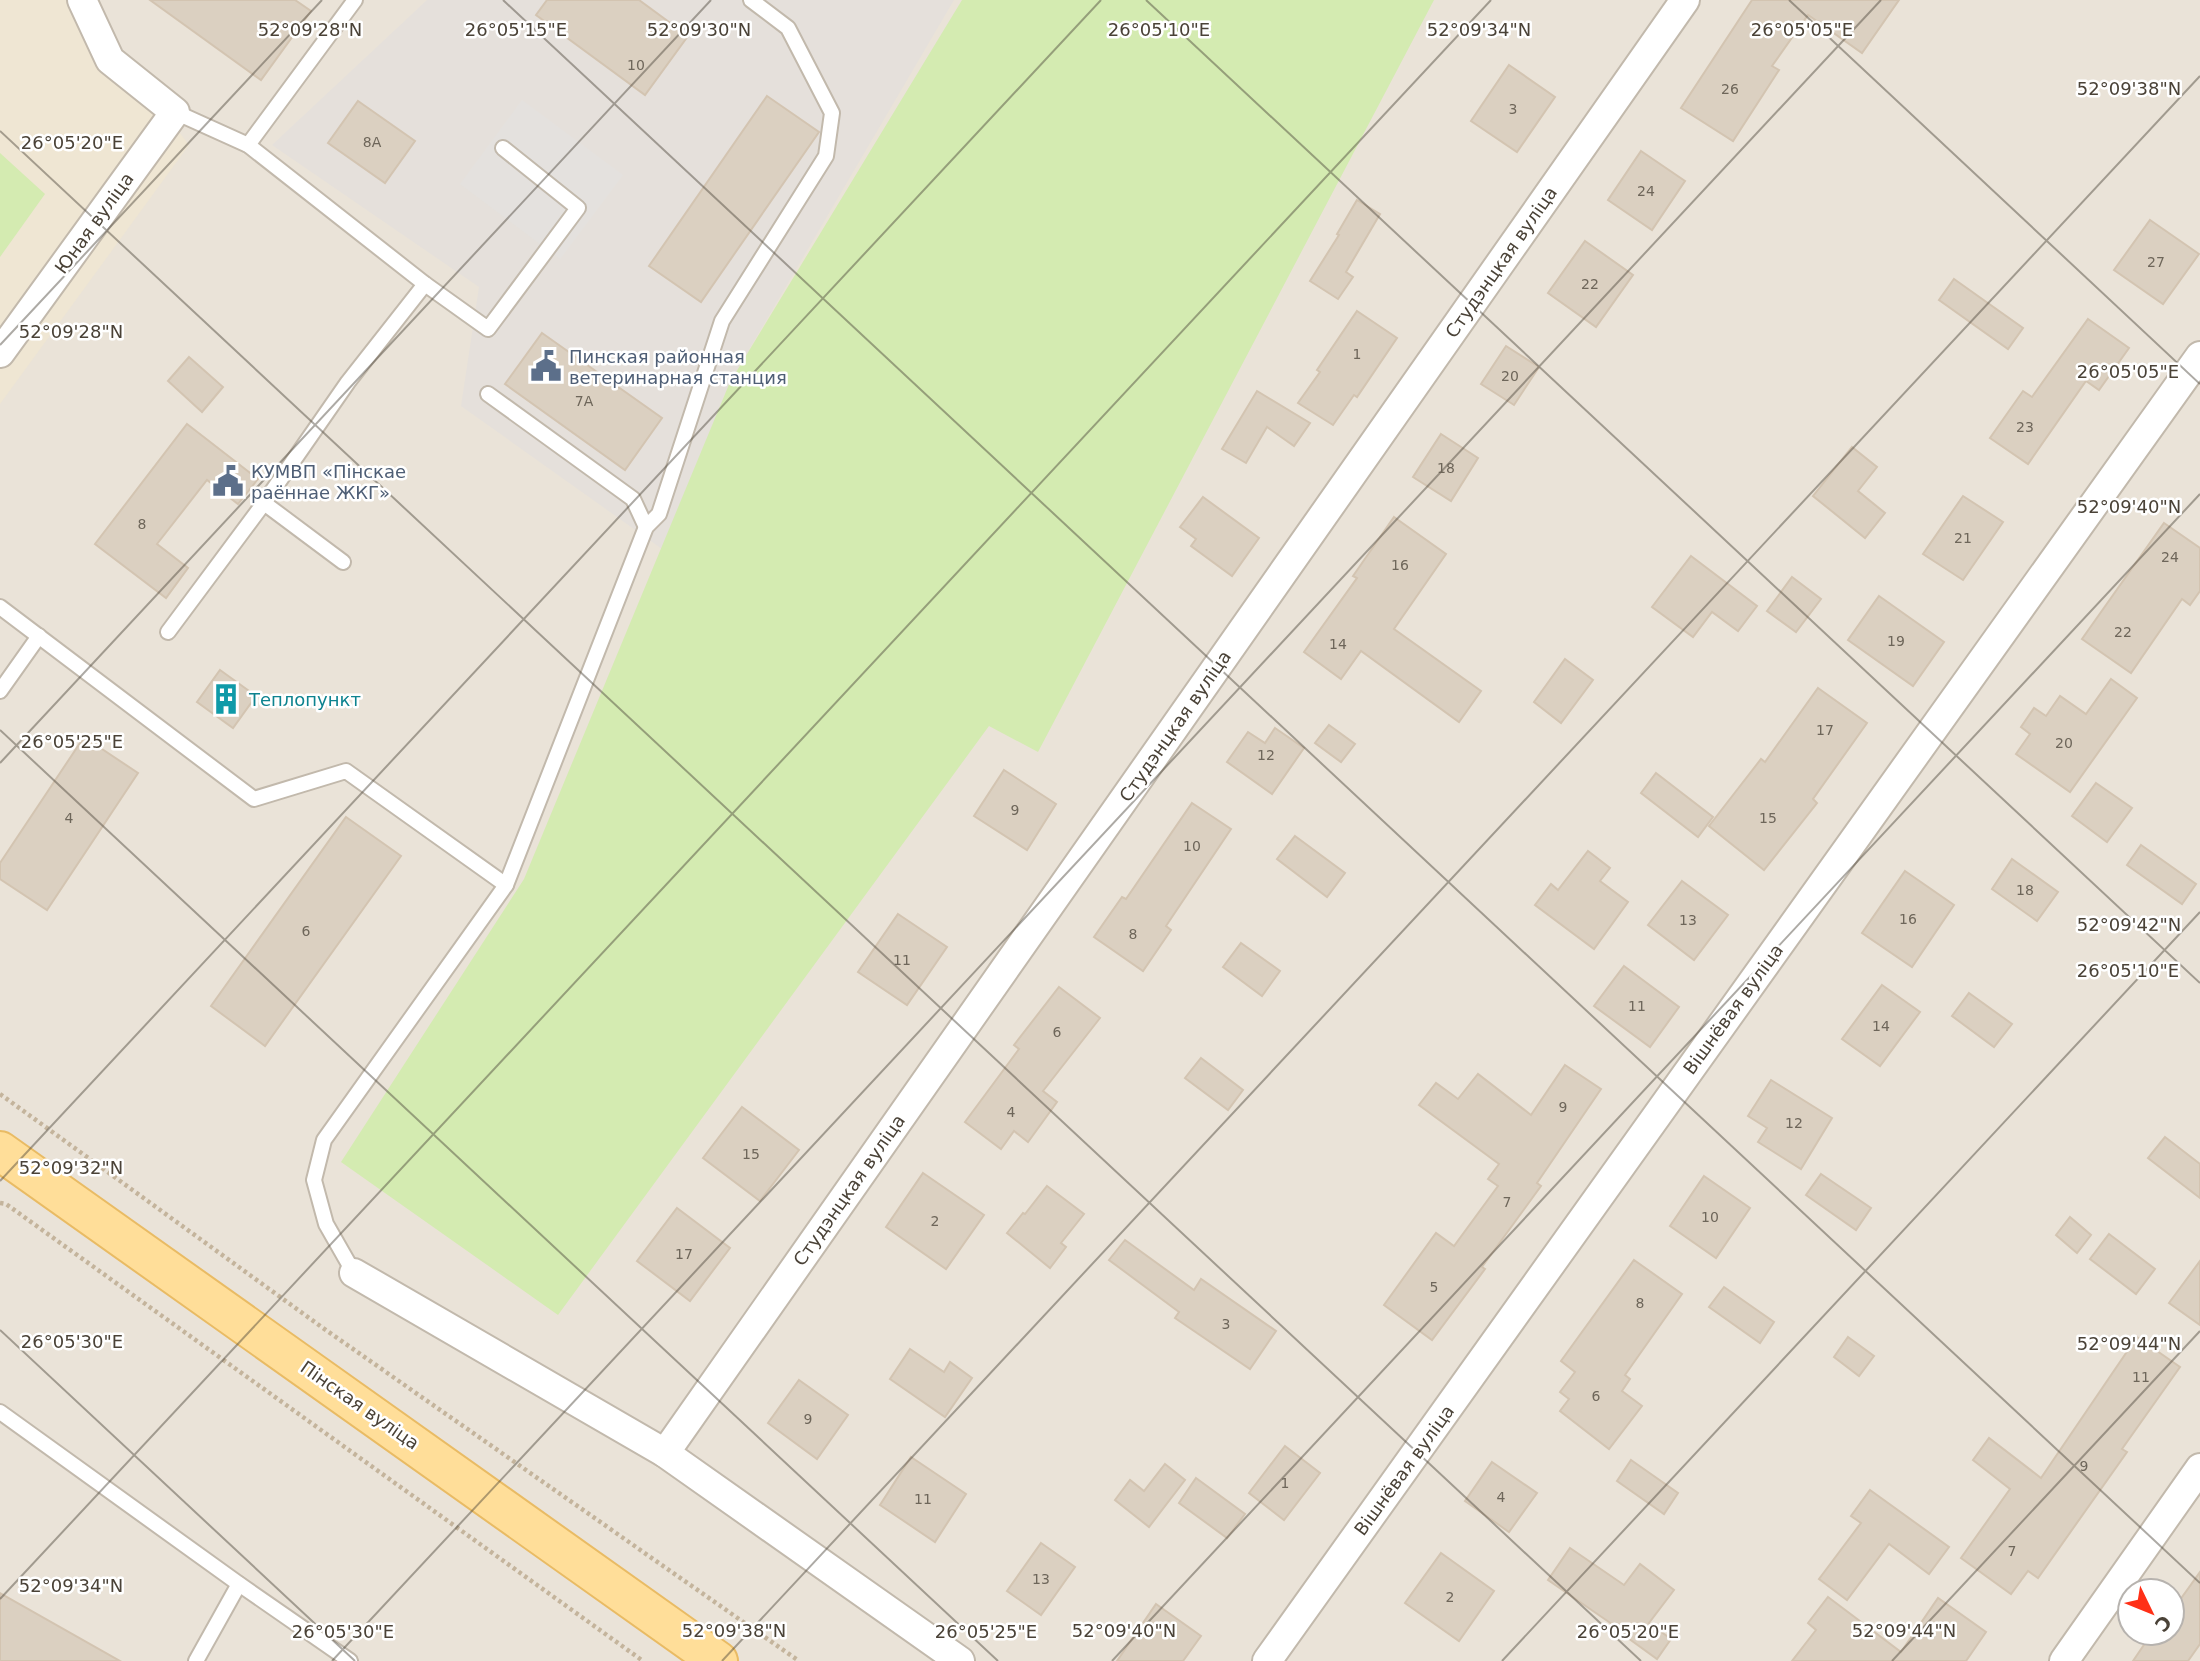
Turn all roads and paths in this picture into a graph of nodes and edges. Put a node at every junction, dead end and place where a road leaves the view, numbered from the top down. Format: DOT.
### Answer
graph roads {
  1 [pos="82,0"];
  2 [pos="355,0"];
  3 [pos="751,0"];
  4 [pos="1685,0"];
  5 [pos="175,112"];
  6 [pos="248,145"];
  7 [pos="503,148"];
  8 [pos="425,284"];
  9 [pos="0,353"];
  10 [pos="2200,356"];
  11 [pos="488,394"];
  12 [pos="264,503"];
  13 [pos="646,527"];
  14 [pos="343,562"];
  15 [pos="0,607"];
  16 [pos="168,632"];
  17 [pos="39,636"];
  18 [pos="0,691"];
  19 [pos="506,885"];
  20 [pos="0,1094"];
  21 [pos="0,1152"];
  22 [pos="0,1203"];
  23 [pos="354,1273"];
  24 [pos="0,1412"];
  25 [pos="665,1453"];
  26 [pos="2200,1468"];
  27 [pos="239,1584"];
  28 [pos="196,1661"];
  29 [pos="350,1661"];
  30 [pos="643,1661"];
  31 [pos="718,1661"];
  32 [pos="799,1661"];
  33 [pos="960,1661"];
  34 [pos="1267,1661"];
  35 [pos="2064,1661"];
  1 -- 5 [label="street"];
  2 -- 6 [label="lane"];
  3 -- 13 [label="lane"];
  4 -- 25 [label="street, Студэнцкая вуліца"];
  5 -- 6 [label="lane"];
  5 -- 9 [label="street, Юная вуліца"];
  6 -- 8 [label="lane"];
  7 -- 8 [label="lane"];
  8 -- 12 [label="lane"];
  10 -- 34 [label="street, Вішнёвая вуліца"];
  11 -- 13 [label="lane"];
  12 -- 14 [label="lane"];
  12 -- 16 [label="lane"];
  13 -- 19 [label="lane"];
  15 -- 17 [label="lane"];
  17 -- 18 [label="lane"];
  17 -- 19 [label="lane"];
  19 -- 23 [label="lane"];
  20 -- 32 [label="path"];
  21 -- 31 [label="main road, Пінская вуліца"];
  22 -- 30 [label="path"];
  23 -- 25 [label="street"];
  24 -- 27 [label="lane"];
  25 -- 33 [label="street"];
  26 -- 35 [label="street"];
  27 -- 28 [label="lane"];
  27 -- 29 [label="lane"];
}
